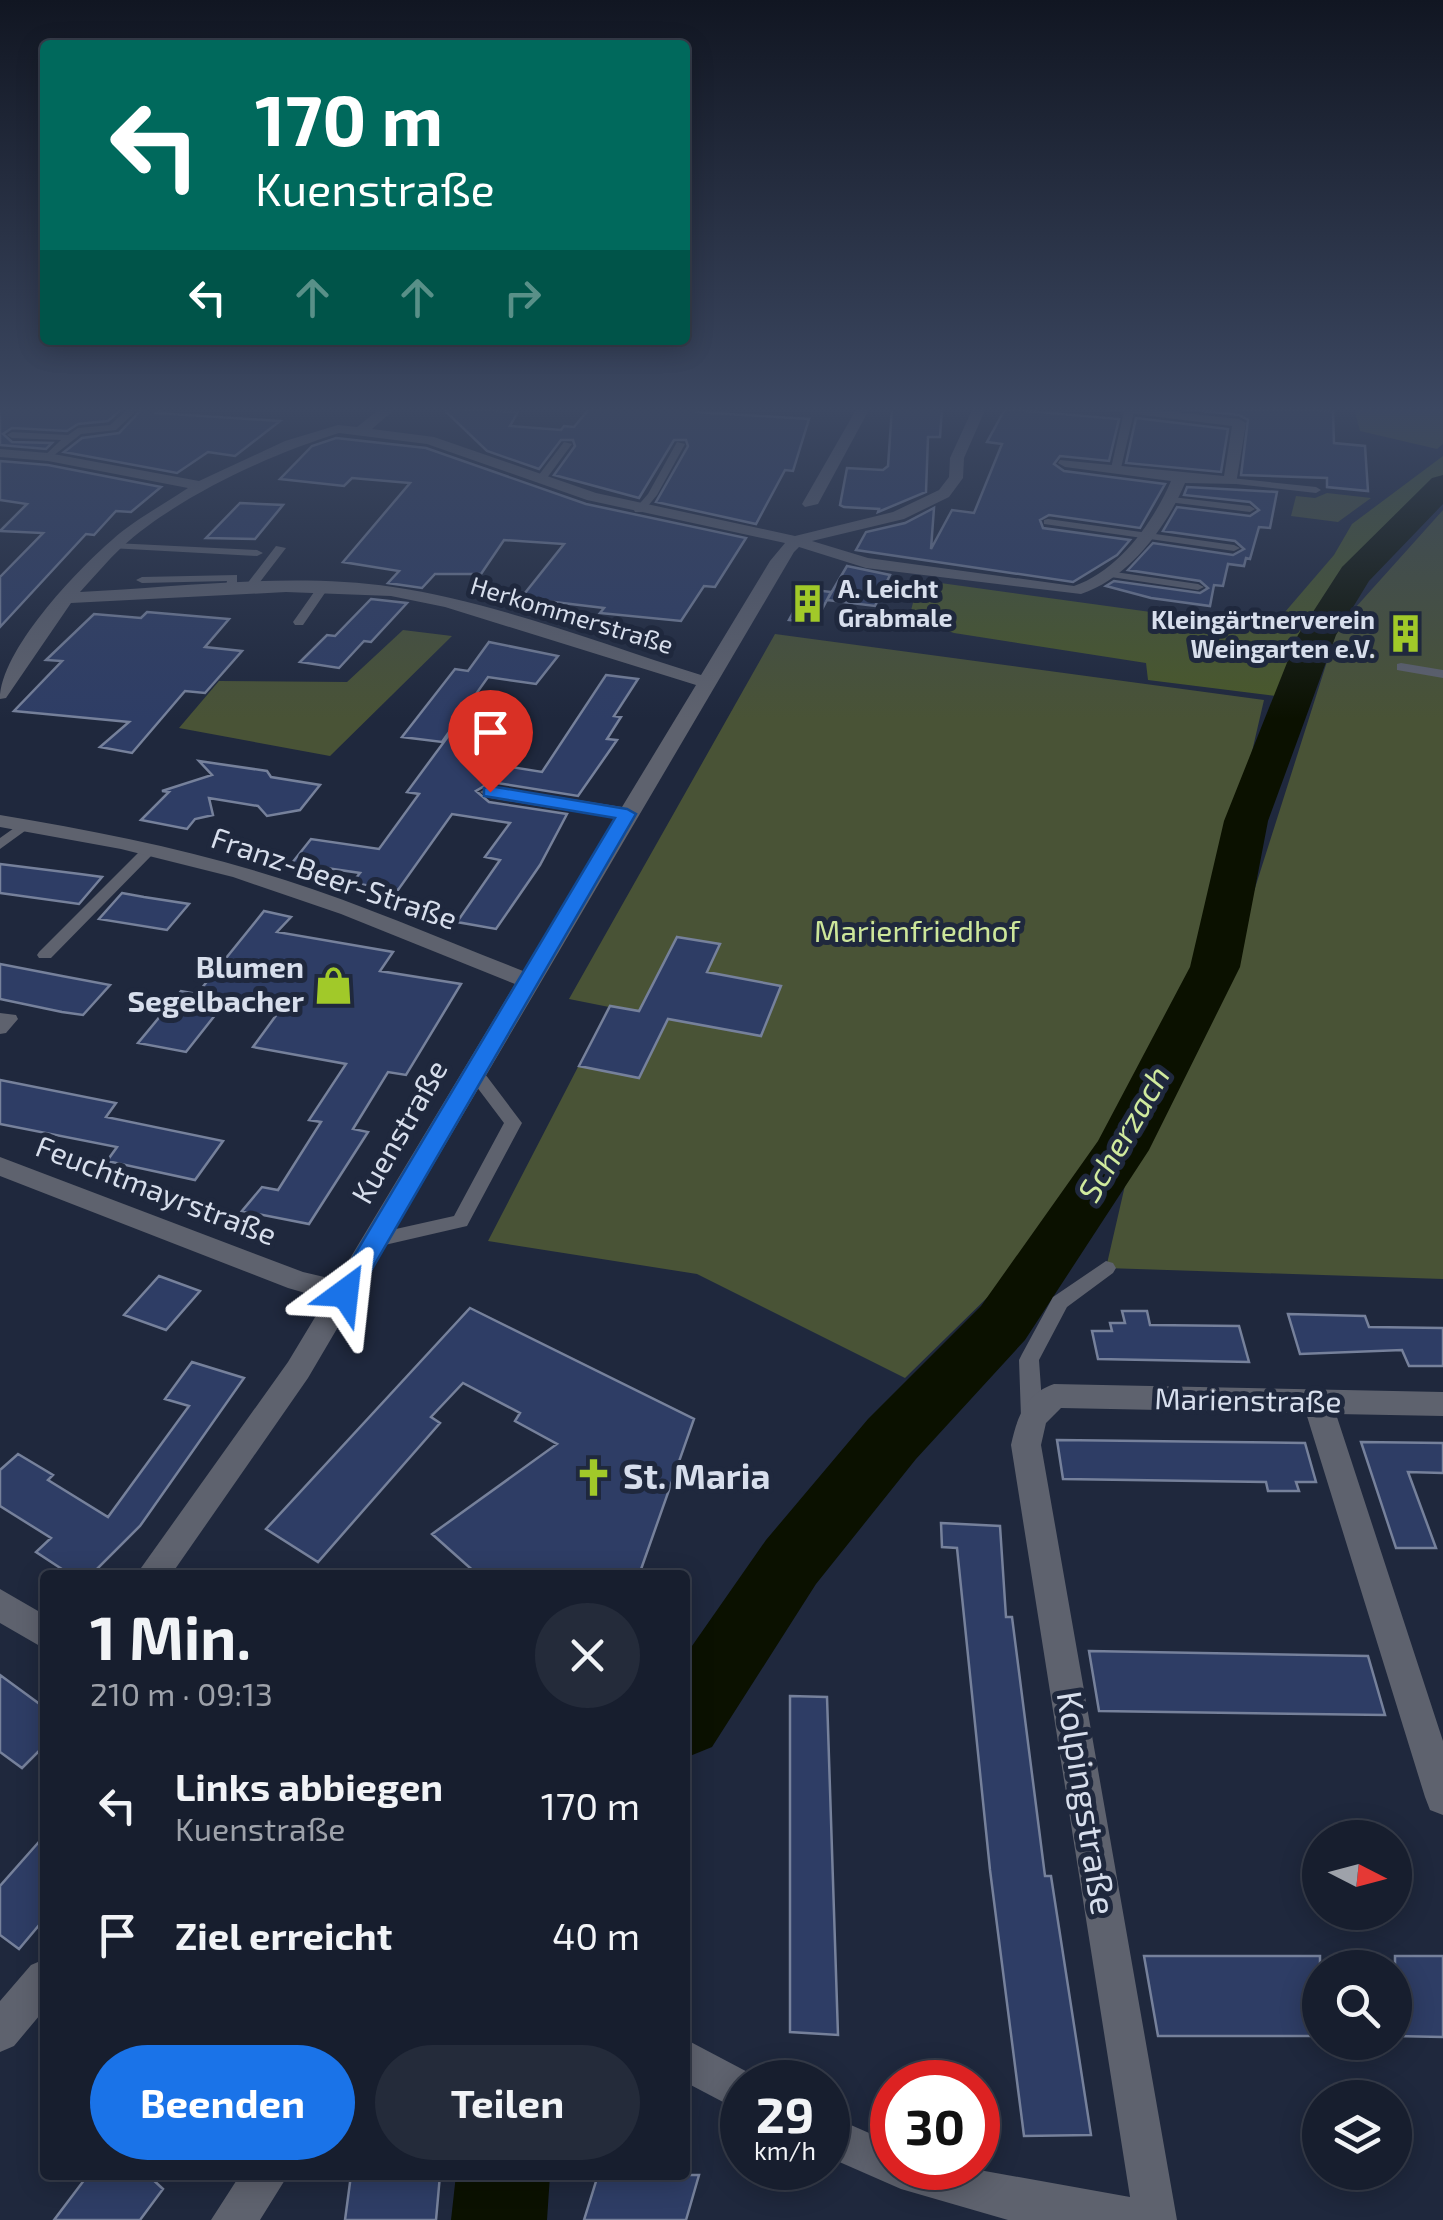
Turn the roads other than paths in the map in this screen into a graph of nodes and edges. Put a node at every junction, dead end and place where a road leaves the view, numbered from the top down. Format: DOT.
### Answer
graph roads {
  1 [pos="163,512"];
  2 [pos="647,512"];
  3 [pos="908,512"];
  4 [pos="1163,512"];
  5 [pos="1048,522"];
  6 [pos="1145,535"];
  7 [pos="796,540"];
  8 [pos="114,546"];
  9 [pos="280,548"];
  10 [pos="1234,548"];
  11 [pos="256,552"];
  12 [pos="1108,574"];
  13 [pos="142,580"];
  14 [pos="323,586"];
  15 [pos="1198,587"];
  16 [pos="240,590"];
  17 [pos="64,598"];
  18 [pos="299,622"];
  19 [pos="1401,667"];
  20 [pos="1443,674"];
  21 [pos="706,682"];
  22 [pos="0,694"];
  23 [pos="490,792"];
  24 [pos="627,814"];
  25 [pos="0,821"];
  26 [pos="24,825"];
  27 [pos="0,845"];
  28 [pos="148,850"];
  29 [pos="44,955"];
  30 [pos="527,981"];
  31 [pos="0,1018"];
  32 [pos="0,1029"];
  33 [pos="474,1070"];
  34 [pos="0,1166"];
  35 [pos="376,1240"];
  36 [pos="1106,1268"];
  37 [pos="345,1293"];
  38 [pos="1318,1403"];
  39 [pos="1443,1404"];
  40 [pos="1043,1407"];
  41 [pos="156,1570"];
  42 [pos="0,1604"];
  43 [pos="40,1631"];
  44 [pos="1443,1798"];
  45 [pos="40,1984"];
  46 [pos="0,2032"];
  47 [pos="690,2062"];
  48 [pos="720,2079"];
  49 [pos="263,2180"];
  50 [pos="972,2190"];
  51 [pos="233,2220"];
  52 [pos="1137,2220"];
  53 [pos="1155,2220"];
  1 -- 8 [label="street"];
  2 -- 7 [label="street"];
  3 -- 7 [label="street"];
  4 -- 6 [label="street"];
  5 -- 6 [label="lane"];
  6 -- 10 [label="lane"];
  6 -- 12 [label="street"];
  7 -- 12 [label="street"];
  7 -- 21 [label="street, Kuenstraße"];
  8 -- 11 [label="lane"];
  8 -- 17 [label="street"];
  9 -- 16 [label="lane"];
  12 -- 15 [label="lane"];
  13 -- 16 [label="lane"];
  14 -- 16 [label="street, Herkommerstraße"];
  14 -- 18 [label="lane"];
  14 -- 21 [label="street, Herkommerstraße"];
  16 -- 17 [label="street, Herkommerstraße"];
  17 -- 22 [label="street"];
  19 -- 20 [label="lane"];
  21 -- 24 [label="street, Kuenstraße"];
  23 -- 24 [label="street"];
  24 -- 30 [label="street, Kuenstraße"];
  25 -- 26 [label="street, Franz-Beer-Straße"];
  26 -- 27 [label="lane"];
  26 -- 28 [label="street, Franz-Beer-Straße"];
  28 -- 29 [label="lane"];
  28 -- 30 [label="street, Franz-Beer-Straße"];
  30 -- 33 [label="street, Kuenstraße"];
  31 -- 32 [label="lane"];
  33 -- 35 [label="street, Kuenstraße"];
  33 -- 35 [label="lane"];
  34 -- 37 [label="street, Feuchtmayrstraße"];
  35 -- 37 [label="street, Kuenstraße"];
  36 -- 40 [label="lane"];
  37 -- 41 [label="street, Kuenstraße"];
  38 -- 39 [label="street, Marienstraße"];
  38 -- 40 [label="street, Marienstraße"];
  38 -- 44 [label="street"];
  40 -- 53 [label="street, Kolpingstraße"];
  42 -- 43 [label="street"];
  45 -- 46 [label="street"];
  47 -- 48 [label="street"];
  49 -- 51 [label="street"];
  50 -- 52 [label="street"];
}
